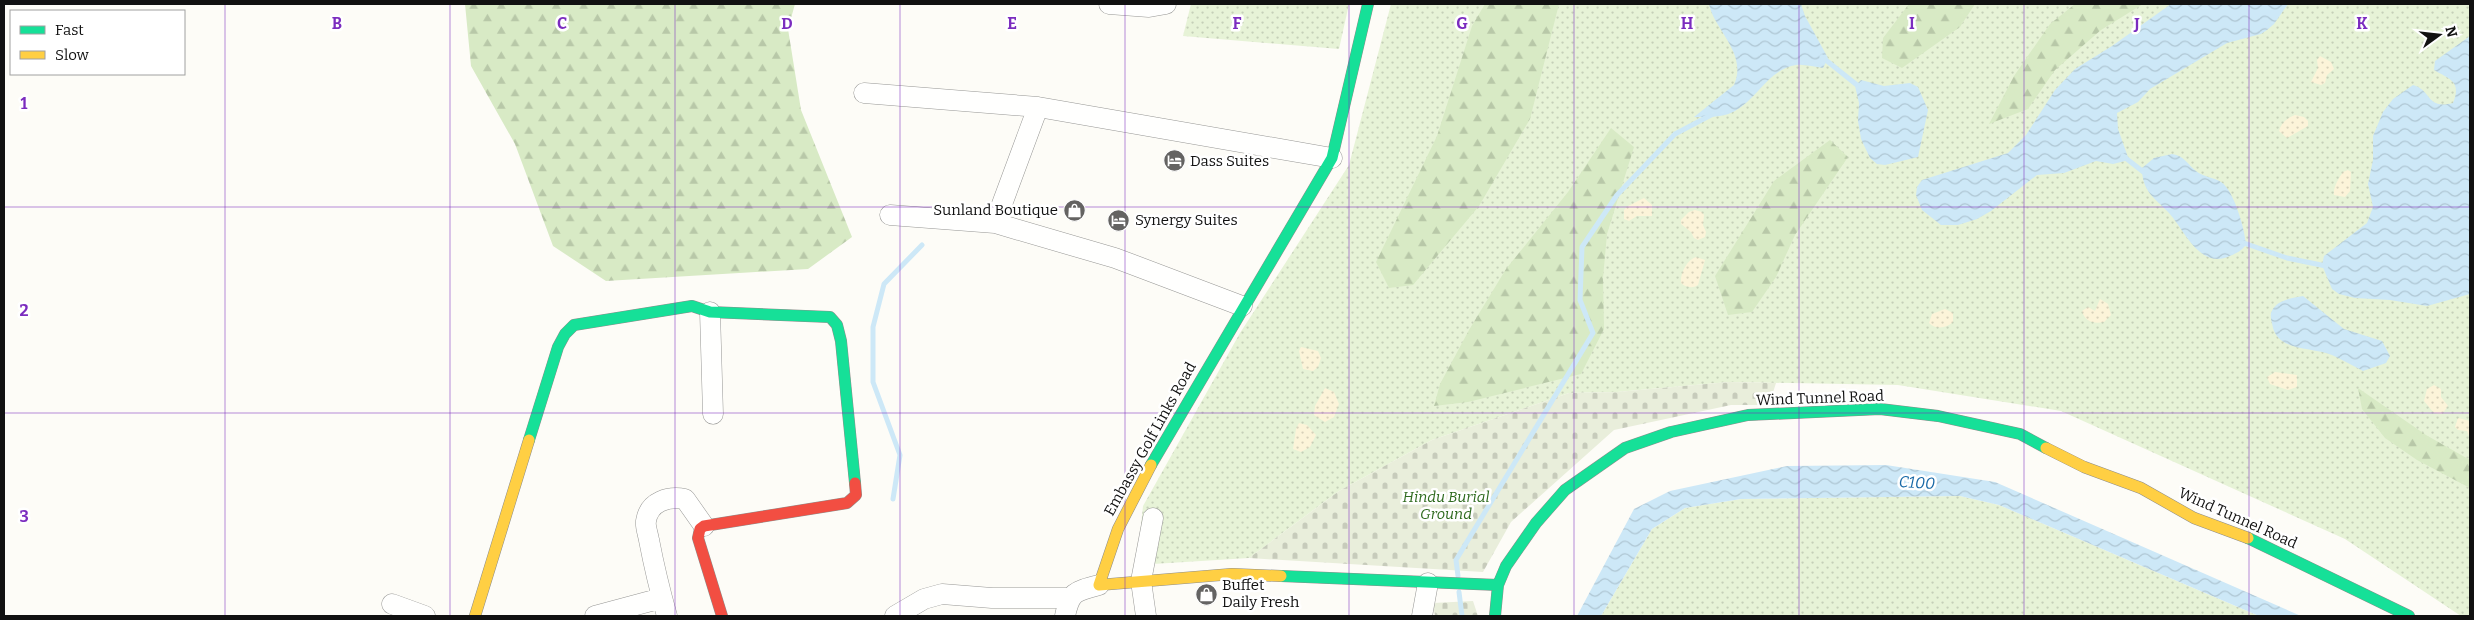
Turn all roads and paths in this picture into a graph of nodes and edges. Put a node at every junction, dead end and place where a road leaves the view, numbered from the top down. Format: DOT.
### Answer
graph roads {
  1 [pos="1109,4"];
  2 [pos="1166,4"];
  3 [pos="1368,4"];
  4 [pos="864,93"];
  5 [pos="1038,107"];
  6 [pos="1332,158"];
  7 [pos="890,216"];
  8 [pos="995,223"];
  9 [pos="1242,306"];
  10 [pos="710,312"];
  11 [pos="713,414"];
  12 [pos="1153,518"];
  13 [pos="704,526"];
  14 [pos="1142,581"];
  15 [pos="1437,583"];
  16 [pos="1098,585"];
  17 [pos="1498,585"];
  18 [pos="392,604"];
  19 [pos="665,607"];
  20 [pos="1067,607"];
  21 [pos="425,616"];
  22 [pos="475,616"];
  23 [pos="595,616"];
  24 [pos="722,616"];
  25 [pos="895,616"];
  26 [pos="1146,616"];
  27 [pos="1422,616"];
  28 [pos="1495,616"];
  29 [pos="2409,616"];
  1 -- 2 [label="street"];
  3 -- 6 [label="street, Embassy Golf Links Road"];
  4 -- 5 [label="street"];
  5 -- 6 [label="street"];
  5 -- 8 [label="street"];
  6 -- 9 [label="street, Embassy Golf Links Road"];
  7 -- 8 [label="street"];
  8 -- 9 [label="street"];
  9 -- 16 [label="street, Embassy Golf Links Road"];
  10 -- 11 [label="street"];
  10 -- 13 [label="street"];
  10 -- 22 [label="street"];
  12 -- 14 [label="street"];
  13 -- 19 [label="street"];
  13 -- 24 [label="street"];
  14 -- 15 [label="street"];
  14 -- 16 [label="street"];
  14 -- 26 [label="street"];
  15 -- 17 [label="street"];
  15 -- 27 [label="street"];
  16 -- 20 [label="street"];
  17 -- 28 [label="street, Wind Tunnel Road"];
  17 -- 29 [label="street, Wind Tunnel Road"];
  18 -- 21 [label="street"];
  19 -- 23 [label="street"];
  20 -- 25 [label="street"];
}
